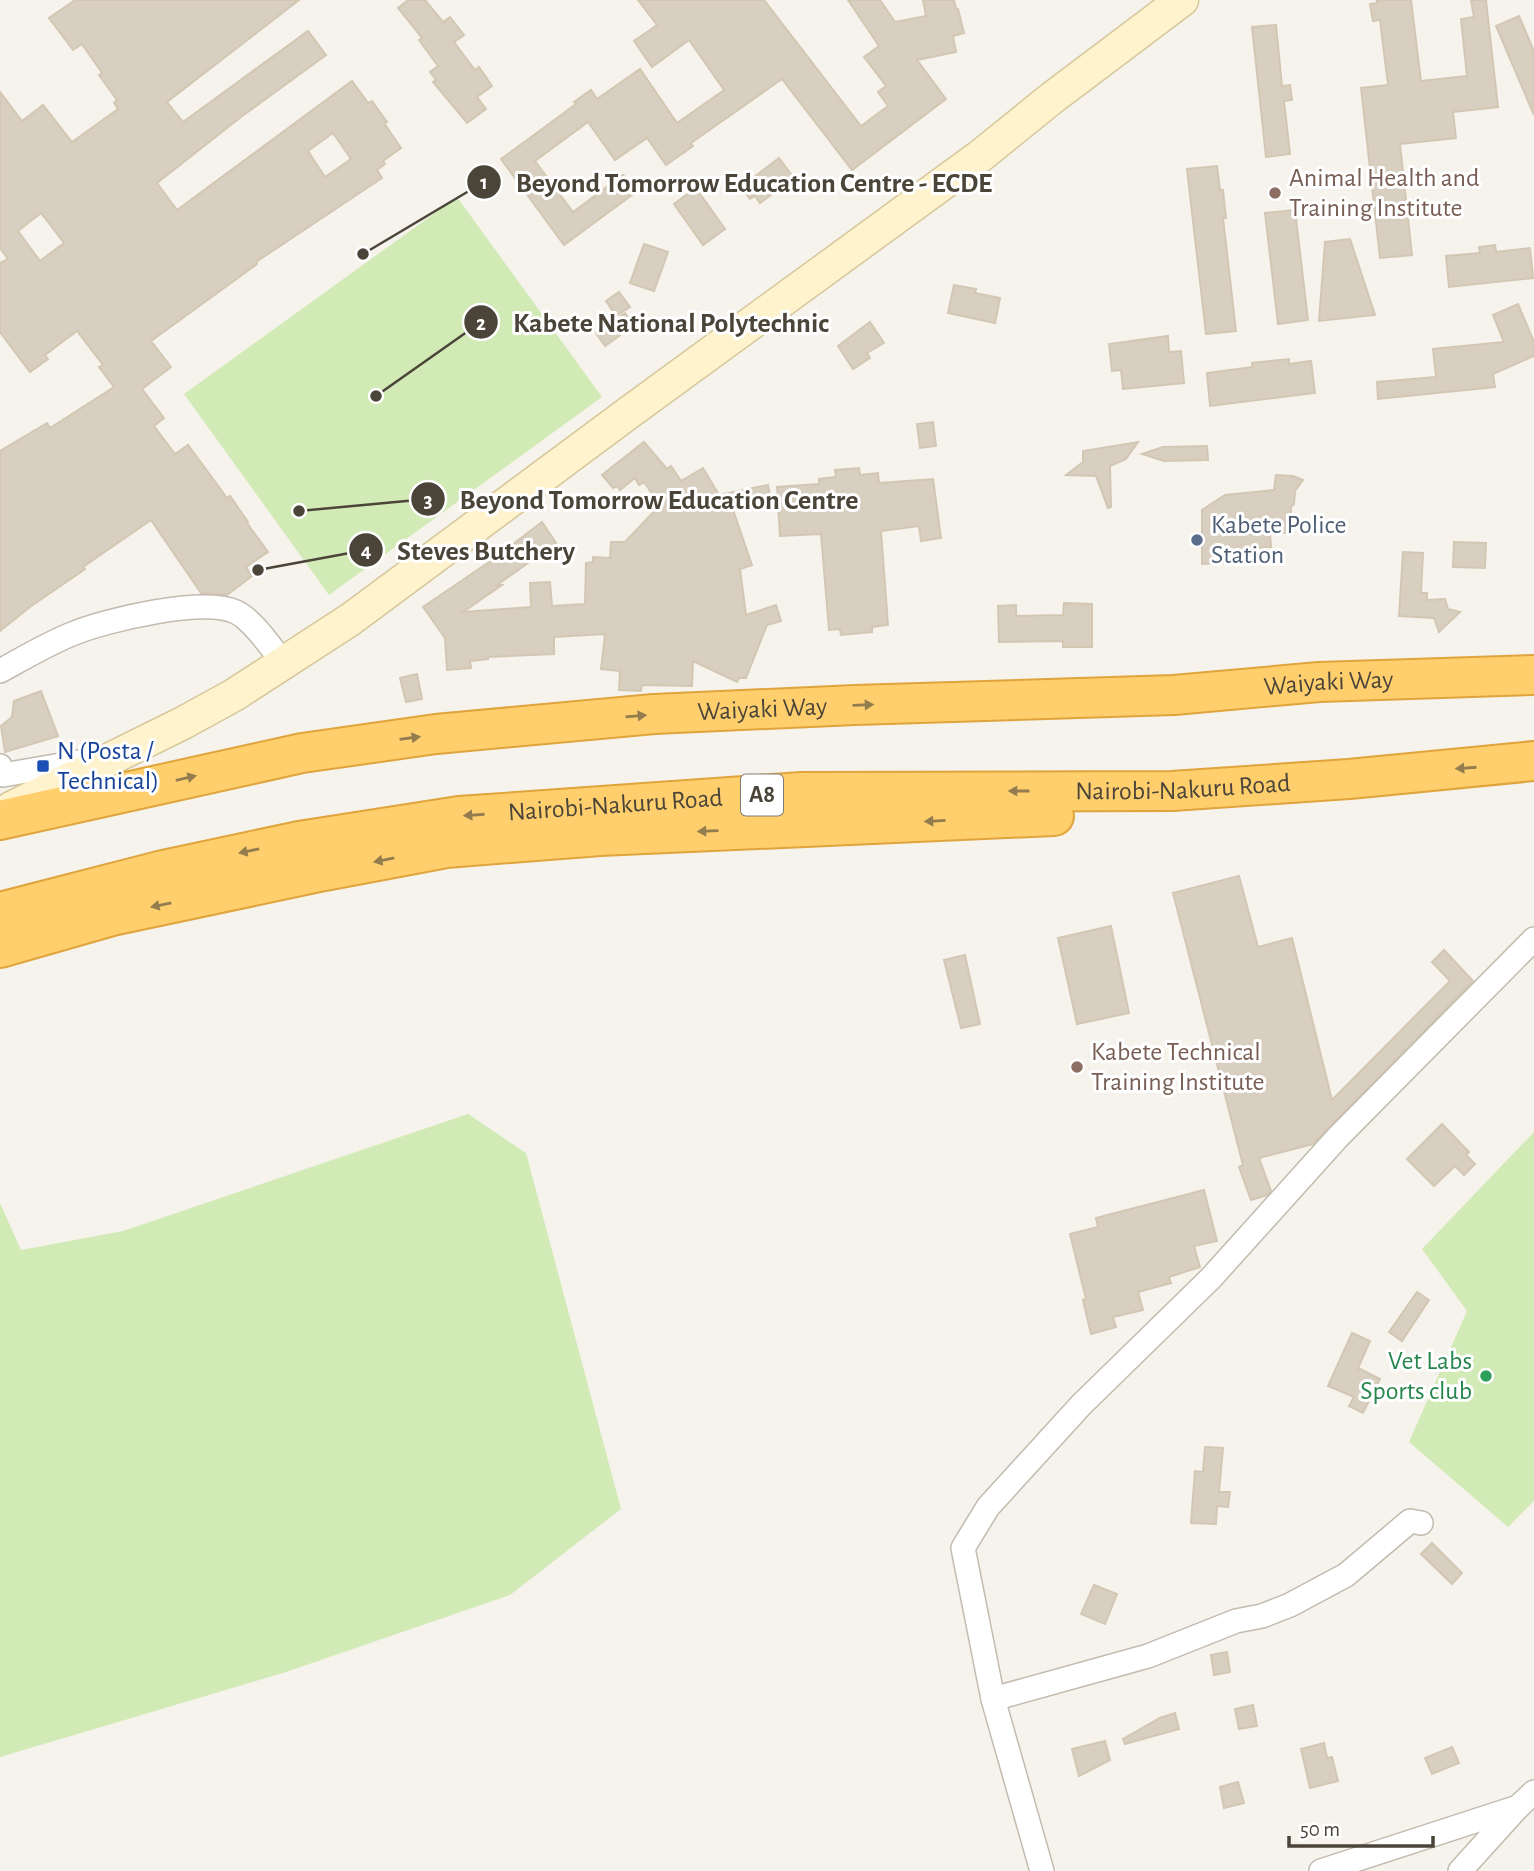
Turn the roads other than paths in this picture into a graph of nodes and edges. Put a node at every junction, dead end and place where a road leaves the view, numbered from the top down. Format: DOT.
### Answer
graph roads {
  1 [pos="1182,0"];
  2 [pos="284,663"];
  3 [pos="0,671"];
  4 [pos="1534,674"];
  5 [pos="116,756"];
  6 [pos="1534,761"];
  7 [pos="0,766"];
  8 [pos="1172,791"];
  9 [pos="0,814"];
  10 [pos="0,820"];
  11 [pos="0,912"];
  12 [pos="1534,939"];
  13 [pos="0,948"];
  14 [pos="1421,1523"];
  15 [pos="993,1699"];
  16 [pos="1526,1800"];
  17 [pos="1042,1871"];
  18 [pos="1321,1871"];
  19 [pos="1460,1871"];
  1 -- 2 [label="street"];
  2 -- 3 [label="street"];
  2 -- 5 [label="street"];
  10 -- 4 [label="highway, Waiyaki Way, one-way"];
  5 -- 7 [label="street"];
  5 -- 9 [label="street"];
  6 -- 8 [label="highway, Nairobi-Nakuru Road / A8, one-way"];
  8 -- 11 [label="highway, Nairobi-Nakuru Road / A8, one-way"];
  8 -- 13 [label="highway, one-way"];
  12 -- 15 [label="street"];
  14 -- 15 [label="street"];
  15 -- 17 [label="street"];
  16 -- 18 [label="street"];
  16 -- 19 [label="street"];
}
